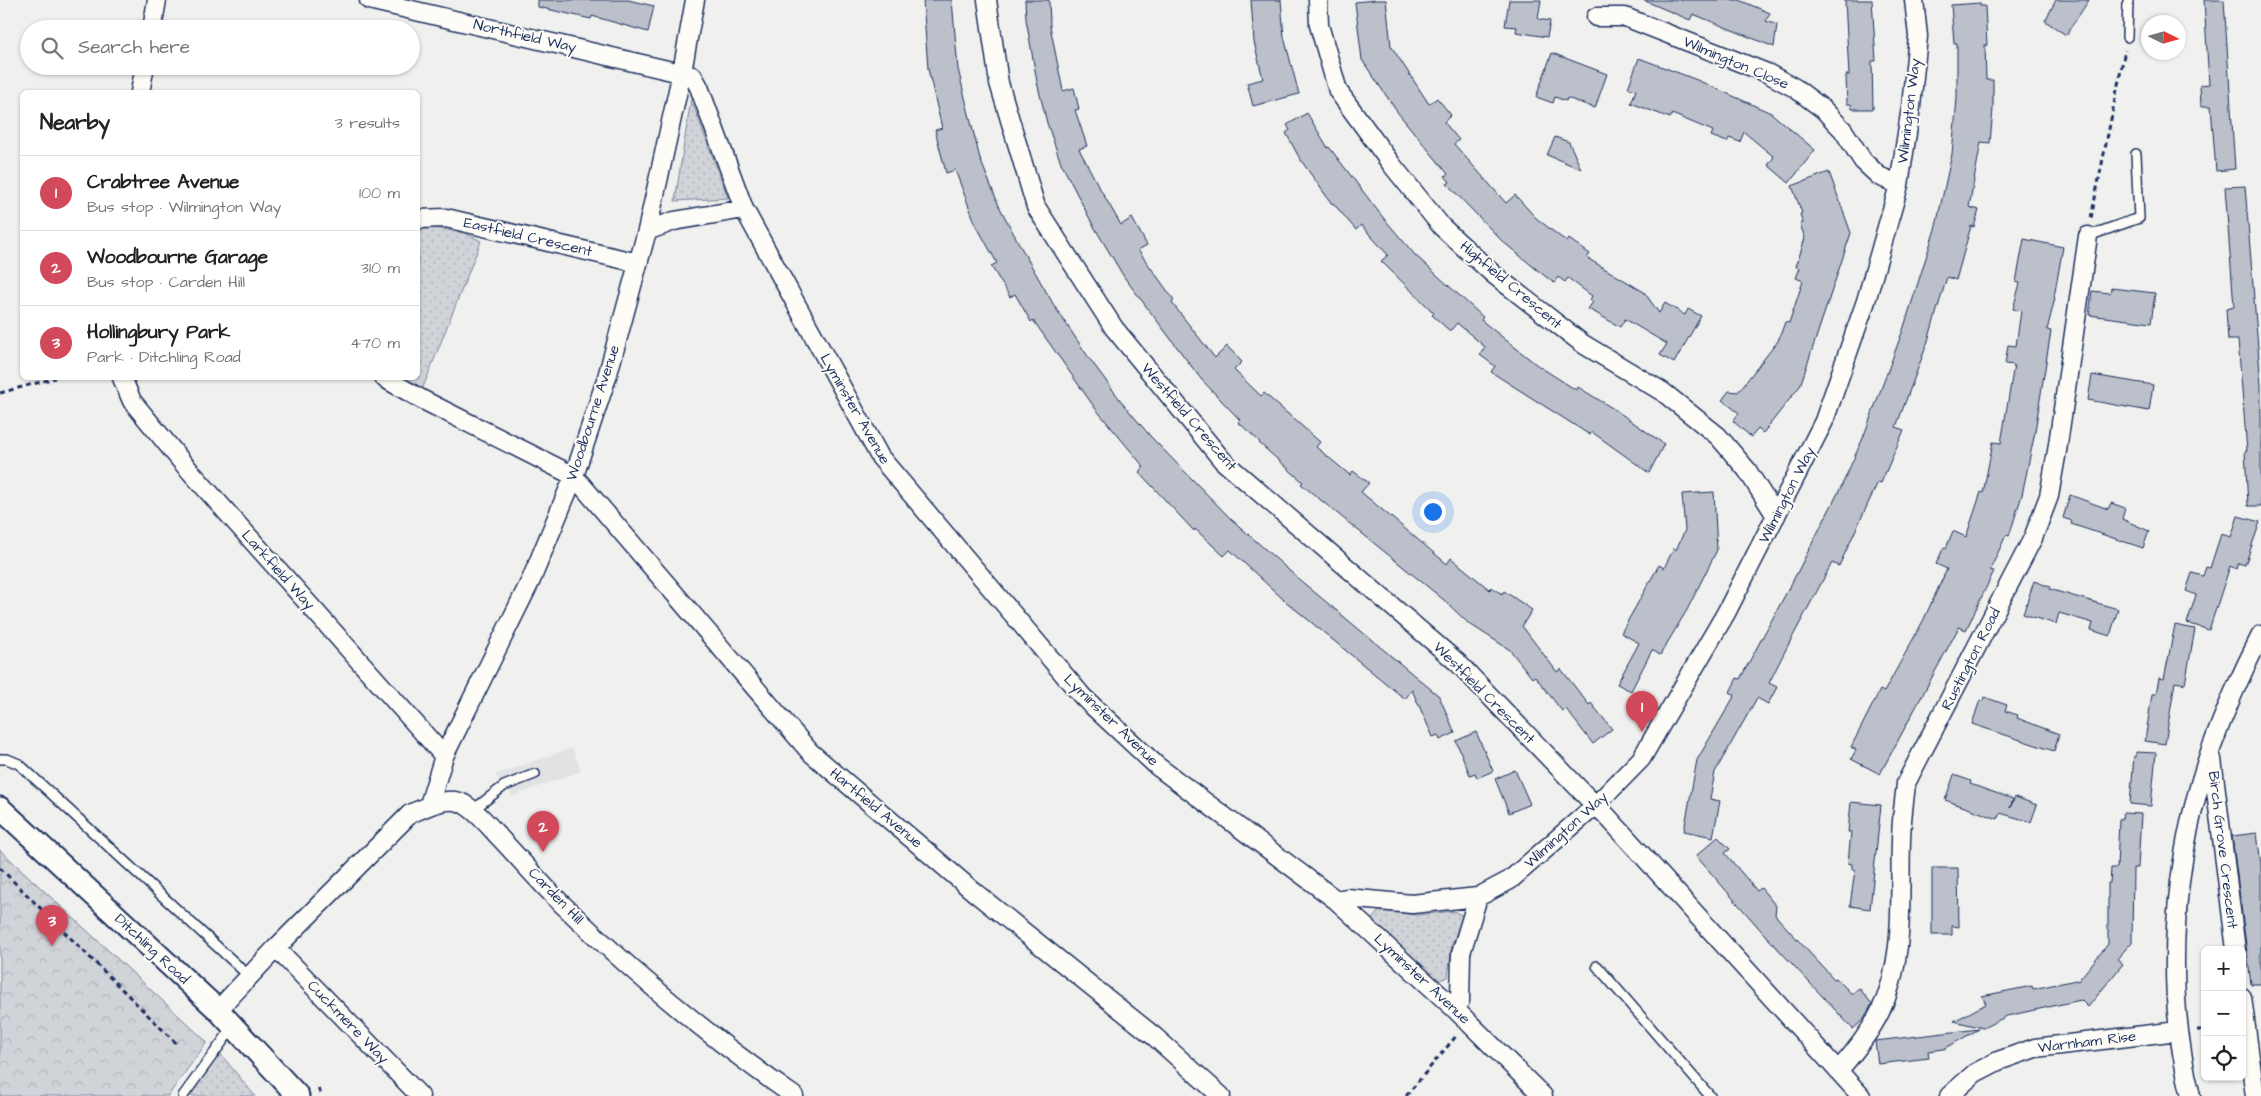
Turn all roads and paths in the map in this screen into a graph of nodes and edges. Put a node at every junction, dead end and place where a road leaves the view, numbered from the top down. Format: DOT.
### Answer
graph roads {
  1 [pos="157,0"];
  2 [pos="368,0"];
  3 [pos="694,0"];
  4 [pos="987,0"];
  5 [pos="1318,0"];
  6 [pos="1914,0"];
  7 [pos="2128,0"];
  8 [pos="1596,17"];
  9 [pos="154,20"];
  10 [pos="2127,37"];
  11 [pos="682,72"];
  12 [pos="143,75"];
  13 [pos="140,90"];
  14 [pos="2136,154"];
  15 [pos="1899,185"];
  16 [pos="744,209"];
  17 [pos="420,220"];
  18 [pos="647,231"];
  19 [pos="2088,236"];
  20 [pos="638,263"];
  21 [pos="48,380"];
  22 [pos="123,380"];
  23 [pos="388,380"];
  24 [pos="0,393"];
  25 [pos="574,476"];
  26 [pos="1776,516"];
  27 [pos="2261,635"];
  28 [pos="2210,751"];
  29 [pos="444,756"];
  30 [pos="0,759"];
  31 [pos="535,774"];
  32 [pos="429,805"];
  33 [pos="1596,806"];
  34 [pos="0,808"];
  35 [pos="473,810"];
  36 [pos="0,868"];
  37 [pos="1478,897"];
  38 [pos="1336,900"];
  39 [pos="2235,946"];
  40 [pos="276,948"];
  41 [pos="1597,966"];
  42 [pos="249,976"];
  43 [pos="1455,1009"];
  44 [pos="218,1010"];
  45 [pos="1468,1022"];
  46 [pos="234,1027"];
  47 [pos="2246,1027"];
  48 [pos="2178,1031"];
  49 [pos="176,1043"];
  50 [pos="1838,1071"];
  51 [pos="183,1096"];
  52 [pos="298,1096"];
  53 [pos="420,1096"];
  54 [pos="794,1096"];
  55 [pos="1221,1096"];
  56 [pos="1406,1096"];
  57 [pos="1543,1096"];
  58 [pos="1710,1096"];
  59 [pos="1862,1096"];
  60 [pos="1949,1096"];
  61 [pos="2191,1096"];
  62 [pos="2255,1096"];
  1 -- 9 [label="street"];
  2 -- 11 [label="street, Northfield Way"];
  3 -- 11 [label="street, Woodbourne Avenue"];
  4 -- 33 [label="street, Westfield Crescent"];
  5 -- 26 [label="street, Highfield Crescent"];
  6 -- 15 [label="street, Wilmington Way"];
  7 -- 10 [label="lane"];
  8 -- 15 [label="street, Wilmington Close"];
  10 -- 19 [label="path"];
  11 -- 16 [label="street, Lyminster Avenue"];
  11 -- 18 [label="street, Woodbourne Avenue"];
  12 -- 13 [label="street"];
  14 -- 19 [label="lane"];
  15 -- 26 [label="street, Wilmington Way"];
  16 -- 18 [label="street"];
  16 -- 38 [label="street, Lyminster Avenue"];
  17 -- 20 [label="street, Eastfield Crescent"];
  18 -- 20 [label="street, Woodbourne Avenue"];
  19 -- 50 [label="street, Rustington Road"];
  20 -- 25 [label="street, Woodbourne Avenue"];
  21 -- 24 [label="path"];
  22 -- 29 [label="street, Larkfield Way"];
  23 -- 25 [label="street"];
  25 -- 29 [label="street, Woodbourne Avenue"];
  25 -- 55 [label="street, Hartfield Avenue"];
  26 -- 33 [label="street, Wilmington Way"];
  27 -- 28 [label="street, Birch Grove Crescent"];
  28 -- 39 [label="street, Birch Grove Crescent"];
  28 -- 48 [label="street, Birch Grove Crescent"];
  29 -- 32 [label="street, Woodbourne Avenue"];
  30 -- 42 [label="lane"];
  31 -- 35 [label="lane"];
  32 -- 35 [label="street, Carden Hill"];
  32 -- 40 [label="street, Carden Hill"];
  33 -- 37 [label="street, Wilmington Way"];
  33 -- 50 [label="street, Westfield Crescent"];
  34 -- 44 [label="street, Ditchling Road"];
  35 -- 54 [label="street, Carden Hill"];
  36 -- 49 [label="path"];
  37 -- 38 [label="street, Wilmington Way"];
  37 -- 43 [label="street"];
  38 -- 43 [label="street, Lyminster Avenue"];
  40 -- 42 [label="street, Carden Hill"];
  40 -- 53 [label="street, Cuckmere Way"];
  41 -- 58 [label="lane"];
  42 -- 44 [label="street, Carden Hill"];
  43 -- 45 [label="street, Lyminster Avenue"];
  44 -- 46 [label="street, Ditchling Road"];
  45 -- 56 [label="path"];
  45 -- 57 [label="street, Lyminster Avenue"];
  46 -- 51 [label="lane"];
  46 -- 52 [label="street, Ditchling Road"];
  47 -- 62 [label="street"];
  48 -- 60 [label="street, Warnham Rise"];
  48 -- 61 [label="street, Birch Grove Crescent"];
  50 -- 59 [label="street, Westfield Crescent"];
}
